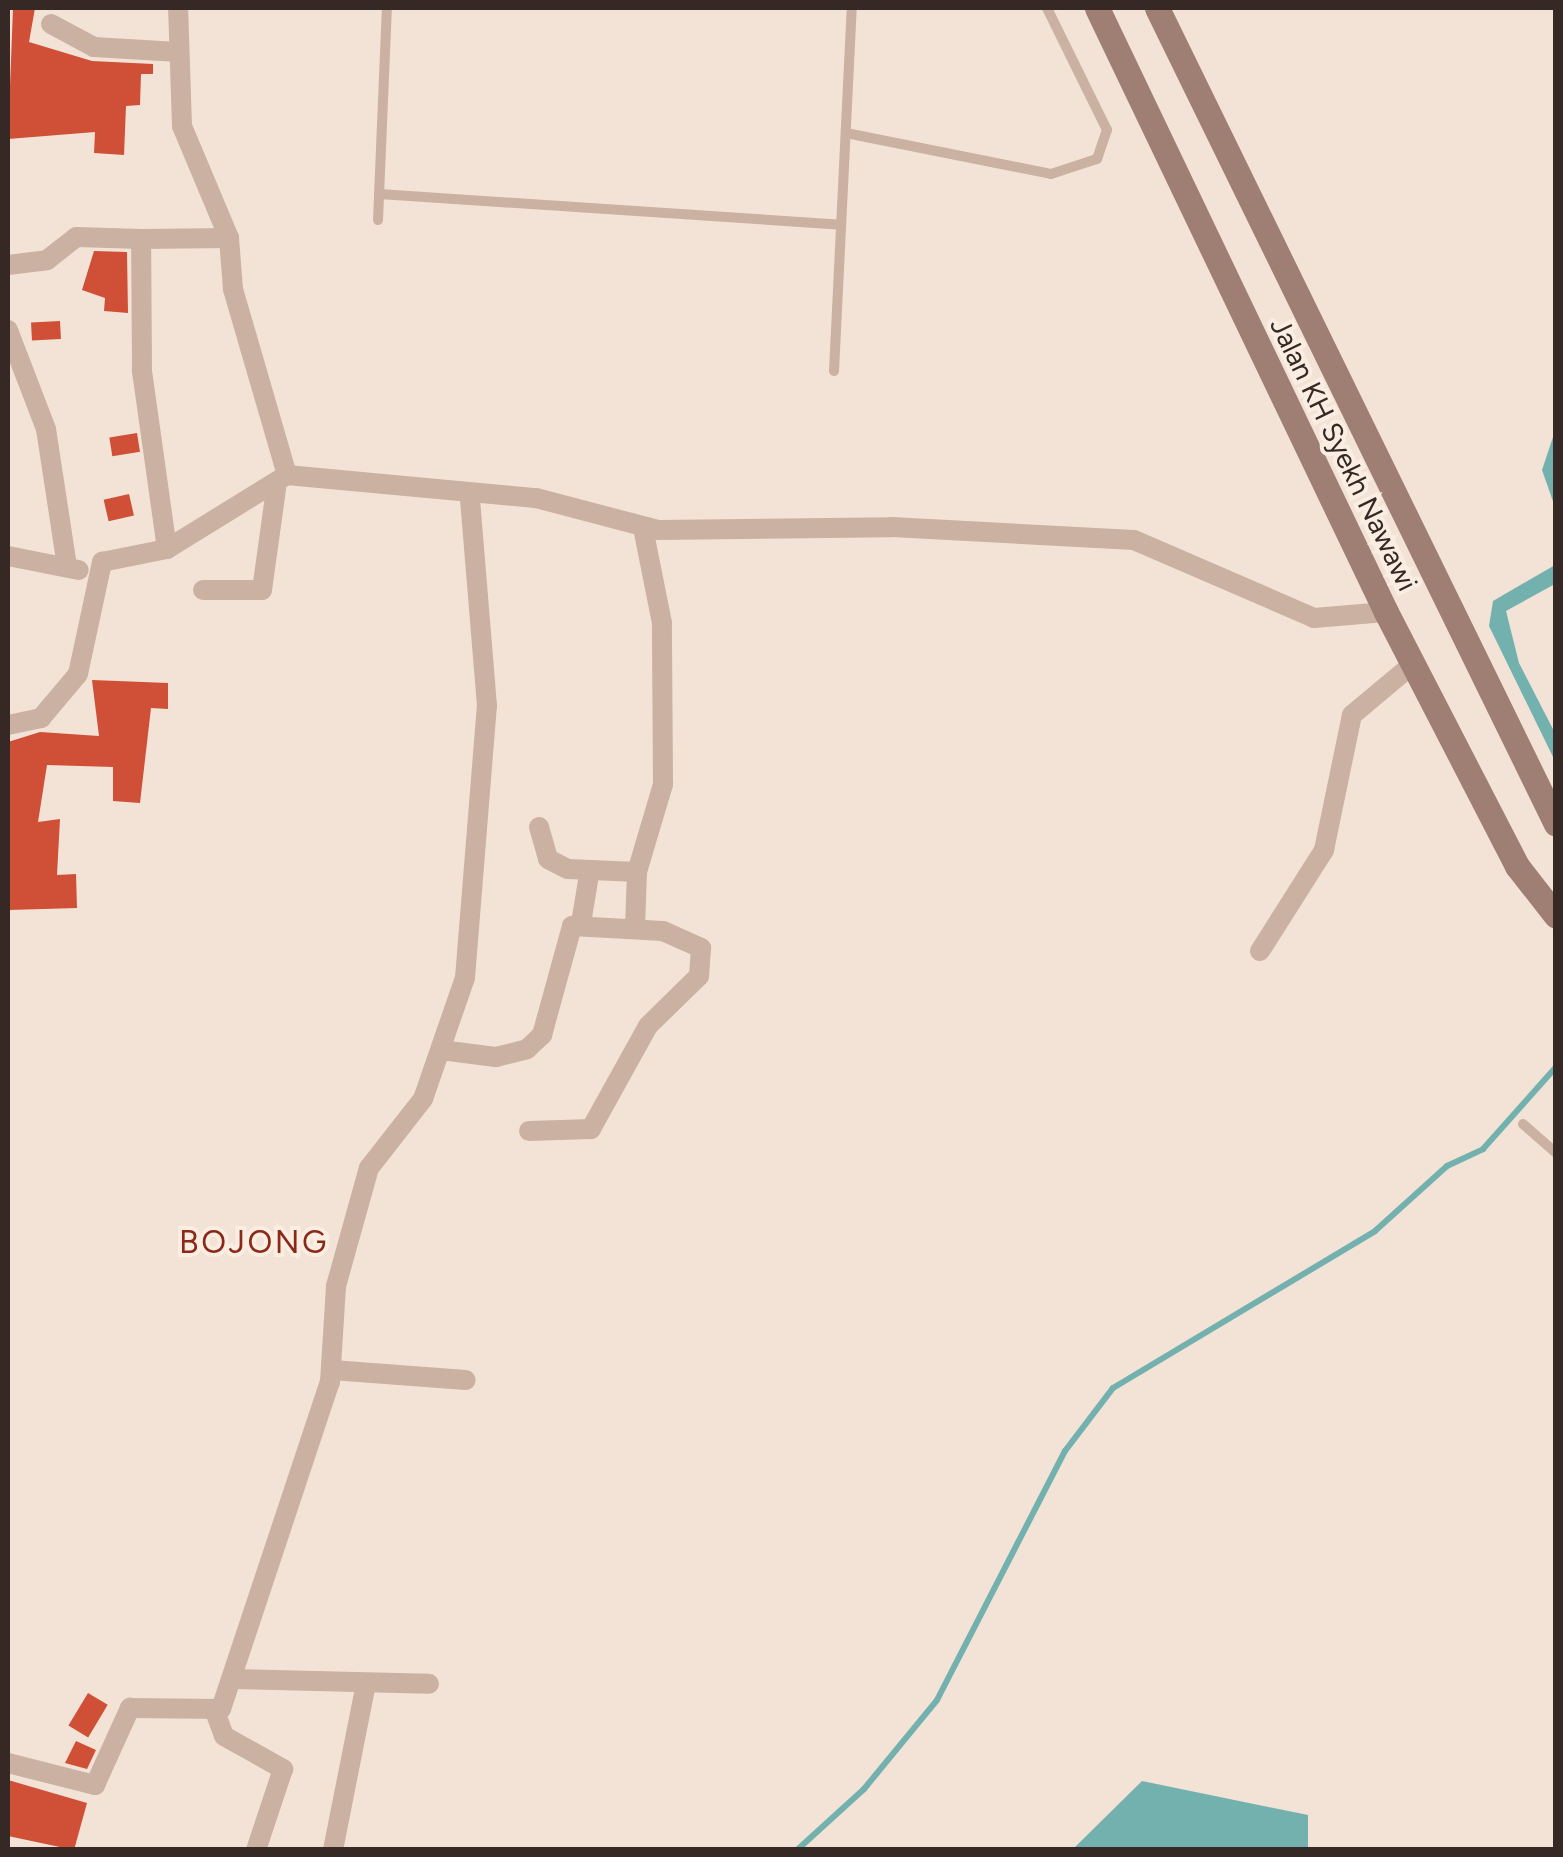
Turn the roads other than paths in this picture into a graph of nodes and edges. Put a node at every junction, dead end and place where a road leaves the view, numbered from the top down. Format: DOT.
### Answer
graph roads {
  1 [pos="178,8"];
  2 [pos="386,8"];
  3 [pos="852,8"];
  4 [pos="1047,8"];
  5 [pos="1096,8"];
  6 [pos="1157,8"];
  7 [pos="51,24"];
  8 [pos="178,52"];
  9 [pos="846,133"];
  10 [pos="379,194"];
  11 [pos="378,220"];
  12 [pos="841,225"];
  13 [pos="229,238"];
  14 [pos="141,239"];
  15 [pos="8,265"];
  16 [pos="8,330"];
  17 [pos="834,371"];
  18 [pos="281,482"];
  19 [pos="470,498"];
  20 [pos="643,528"];
  21 [pos="166,549"];
  22 [pos="8,556"];
  23 [pos="67,567"];
  24 [pos="94,574"];
  25 [pos="204,590"];
  26 [pos="1386,612"];
  27 [pos="1414,664"];
  28 [pos="8,725"];
  29 [pos="1556,824"];
  30 [pos="539,827"];
  31 [pos="637,872"];
  32 [pos="590,875"];
  33 [pos="1556,916"];
  34 [pos="581,923"];
  35 [pos="635,928"];
  36 [pos="1260,950"];
  37 [pos="441,1050"];
  38 [pos="1523,1124"];
  39 [pos="530,1130"];
  40 [pos="1556,1153"];
  41 [pos="332,1370"];
  42 [pos="466,1380"];
  43 [pos="231,1679"];
  44 [pos="366,1682"];
  45 [pos="428,1684"];
  46 [pos="216,1714"];
  47 [pos="8,1763"];
  48 [pos="256,1850"];
  49 [pos="333,1850"];
  1 -- 8 [label="street"];
  2 -- 10 [label="lane"];
  3 -- 9 [label="lane"];
  4 -- 9 [label="lane"];
  5 -- 26 [label="main road, Jalan KH Syekh Nawawi"];
  6 -- 29 [label="main road, Jalan KH Syekh Nawawi"];
  7 -- 8 [label="street"];
  8 -- 13 [label="street"];
  9 -- 12 [label="lane"];
  10 -- 11 [label="lane"];
  10 -- 12 [label="lane"];
  12 -- 17 [label="lane"];
  13 -- 14 [label="street"];
  13 -- 18 [label="street"];
  14 -- 15 [label="street"];
  14 -- 21 [label="street"];
  16 -- 23 [label="street"];
  18 -- 19 [label="street"];
  18 -- 21 [label="street"];
  18 -- 25 [label="street"];
  19 -- 20 [label="street"];
  19 -- 37 [label="street"];
  20 -- 26 [label="street"];
  20 -- 31 [label="street"];
  21 -- 24 [label="street"];
  22 -- 23 [label="street"];
  23 -- 24 [label="street"];
  24 -- 28 [label="street"];
  26 -- 27 [label="main road, Jalan KH Syekh Nawawi"];
  27 -- 33 [label="main road, Jalan KH Syekh Nawawi"];
  27 -- 36 [label="street"];
  30 -- 32 [label="street"];
  31 -- 32 [label="street"];
  31 -- 35 [label="street"];
  32 -- 34 [label="street"];
  34 -- 35 [label="street"];
  34 -- 37 [label="street"];
  35 -- 39 [label="street"];
  37 -- 41 [label="street"];
  38 -- 40 [label="lane"];
  41 -- 42 [label="street"];
  41 -- 43 [label="street"];
  43 -- 44 [label="street"];
  43 -- 46 [label="street"];
  44 -- 45 [label="street"];
  44 -- 49 [label="street"];
  46 -- 47 [label="street"];
  46 -- 48 [label="street"];
}
